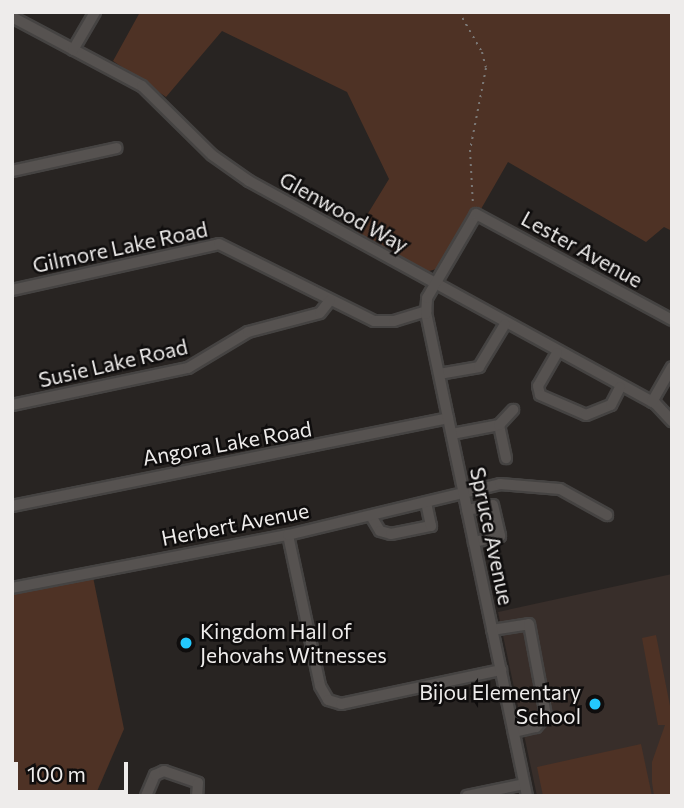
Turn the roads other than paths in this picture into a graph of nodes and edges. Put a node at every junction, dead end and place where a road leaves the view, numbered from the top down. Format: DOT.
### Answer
graph roads {
  1 [pos="95,12"];
  2 [pos="12,17"];
  3 [pos="73,50"];
  4 [pos="117,148"];
  5 [pos="12,171"];
  6 [pos="473,215"];
  7 [pos="433,284"];
  8 [pos="12,290"];
  9 [pos="330,300"];
  10 [pos="426,311"];
  11 [pos="672,320"];
  12 [pos="505,324"];
  13 [pos="557,353"];
  14 [pos="672,367"];
  15 [pos="439,374"];
  16 [pos="620,387"];
  17 [pos="652,402"];
  18 [pos="12,405"];
  19 [pos="513,410"];
  20 [pos="448,418"];
  21 [pos="672,421"];
  22 [pos="499,425"];
  23 [pos="452,434"];
  24 [pos="506,458"];
  25 [pos="464,494"];
  26 [pos="426,503"];
  27 [pos="12,506"];
  28 [pos="467,510"];
  29 [pos="607,515"];
  30 [pos="371,516"];
  31 [pos="288,535"];
  32 [pos="474,542"];
  33 [pos="12,588"];
  34 [pos="492,630"];
  35 [pos="501,670"];
  36 [pos="514,733"];
  37 [pos="524,784"];
  38 [pos="146,796"];
  39 [pos="197,796"];
  40 [pos="467,796"];
  41 [pos="527,796"];
  1 -- 3 [label="street"];
  2 -- 3 [label="street, Glenwood Way"];
  3 -- 7 [label="street, Glenwood Way"];
  4 -- 5 [label="street"];
  6 -- 7 [label="street, Spruce Avenue"];
  6 -- 11 [label="street, Lester Avenue"];
  7 -- 10 [label="street, Spruce Avenue"];
  7 -- 12 [label="street, Glenwood Way"];
  8 -- 9 [label="street, Gilmore Lake Road"];
  9 -- 10 [label="street, Gilmore Lake Road"];
  9 -- 18 [label="street, Susie Lake Road"];
  10 -- 15 [label="street, Spruce Avenue"];
  12 -- 13 [label="street, Glenwood Way"];
  12 -- 15 [label="street"];
  13 -- 16 [label="street, Glenwood Way"];
  13 -- 16 [label="street"];
  14 -- 17 [label="street"];
  15 -- 20 [label="street, Spruce Avenue"];
  16 -- 17 [label="street, Glenwood Way"];
  17 -- 21 [label="street, Glenwood Way"];
  19 -- 22 [label="street"];
  20 -- 23 [label="street, Spruce Avenue"];
  20 -- 27 [label="street, Angora Lake Road"];
  22 -- 23 [label="street"];
  22 -- 24 [label="street"];
  23 -- 25 [label="street, Spruce Avenue"];
  25 -- 26 [label="street, Herbert Avenue"];
  25 -- 28 [label="street, Spruce Avenue"];
  25 -- 29 [label="street, Herbert Avenue"];
  26 -- 30 [label="street, Herbert Avenue"];
  26 -- 30 [label="street"];
  28 -- 32 [label="street, Spruce Avenue"];
  28 -- 32 [label="street"];
  30 -- 31 [label="street, Herbert Avenue"];
  31 -- 33 [label="street, Herbert Avenue"];
  31 -- 35 [label="street"];
  32 -- 34 [label="street, Spruce Avenue"];
  34 -- 35 [label="street, Spruce Avenue"];
  34 -- 36 [label="street"];
  35 -- 36 [label="street, Spruce Avenue"];
  36 -- 37 [label="street, Spruce Avenue"];
  37 -- 40 [label="street"];
  37 -- 41 [label="street, Spruce Avenue"];
  38 -- 39 [label="street"];
}
